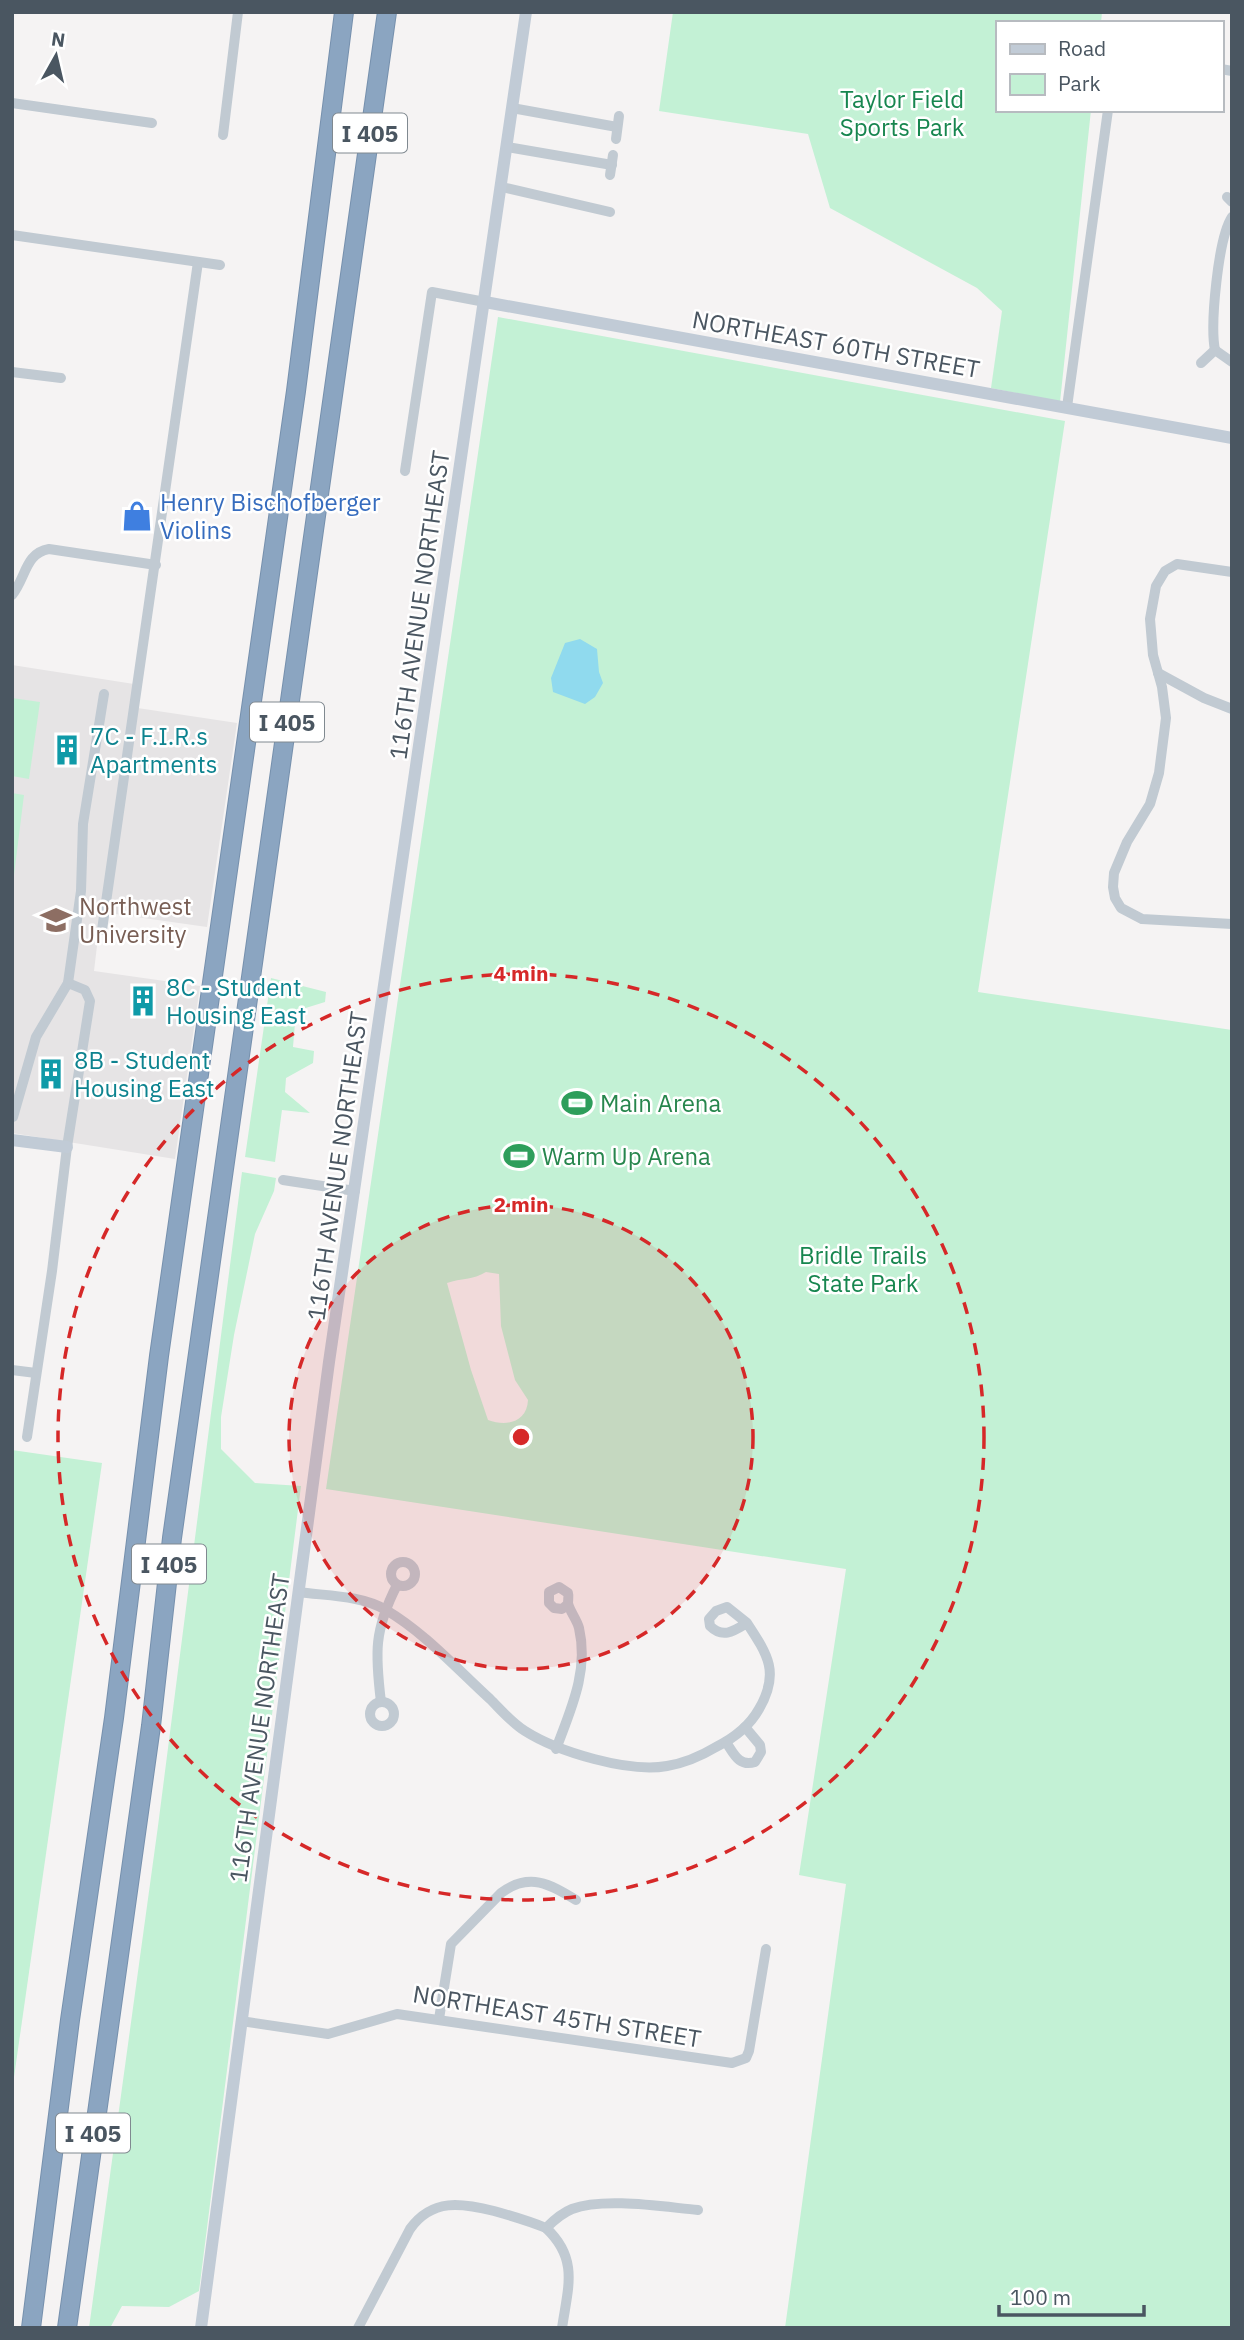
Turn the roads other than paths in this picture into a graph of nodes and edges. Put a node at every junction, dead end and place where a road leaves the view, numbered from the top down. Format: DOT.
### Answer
graph roads {
  1 [pos="238,12"];
  2 [pos="344,12"];
  3 [pos="387,12"];
  4 [pos="526,12"];
  5 [pos="12,103"];
  6 [pos="512,108"];
  7 [pos="1108,112"];
  8 [pos="152,122"];
  9 [pos="223,135"];
  10 [pos="616,139"];
  11 [pos="507,147"];
  12 [pos="612,165"];
  13 [pos="502,187"];
  14 [pos="611,212"];
  15 [pos="1232,217"];
  16 [pos="12,235"];
  17 [pos="198,262"];
  18 [pos="220,265"];
  19 [pos="485,302"];
  20 [pos="1215,350"];
  21 [pos="1232,362"];
  22 [pos="1201,363"];
  23 [pos="12,372"];
  24 [pos="61,378"];
  25 [pos="1067,407"];
  26 [pos="1232,438"];
  27 [pos="405,471"];
  28 [pos="156,565"];
  29 [pos="1232,572"];
  30 [pos="12,594"];
  31 [pos="1158,673"];
  32 [pos="104,694"];
  33 [pos="1232,709"];
  34 [pos="1232,923"];
  35 [pos="102,930"];
  36 [pos="68,983"];
  37 [pos="13,1117"];
  38 [pos="12,1140"];
  39 [pos="67,1147"];
  40 [pos="283,1180"];
  41 [pos="355,1191"];
  42 [pos="12,1370"];
  43 [pos="36,1373"];
  44 [pos="27,1437"];
  45 [pos="397,1585"];
  46 [pos="298,1592"];
  47 [pos="568,1604"];
  48 [pos="385,1609"];
  49 [pos="747,1623"];
  50 [pos="381,1702"];
  51 [pos="745,1727"];
  52 [pos="726,1742"];
  53 [pos="556,1749"];
  54 [pos="576,1900"];
  55 [pos="766,1950"];
  56 [pos="439,2019"];
  57 [pos="241,2021"];
  58 [pos="698,2210"];
  59 [pos="546,2228"];
  60 [pos="31,2328"];
  61 [pos="67,2328"];
  62 [pos="201,2328"];
  63 [pos="358,2328"];
  64 [pos="562,2328"];
  1 -- 9 [label="street"];
  2 -- 60 [label="highway, I 405"];
  3 -- 61 [label="highway, I 405"];
  4 -- 6 [label="street, 116TH AVENUE NORTHEAST"];
  5 -- 8 [label="street"];
  6 -- 10 [label="street"];
  6 -- 11 [label="street, 116TH AVENUE NORTHEAST"];
  7 -- 25 [label="street"];
  11 -- 12 [label="street"];
  11 -- 13 [label="street, 116TH AVENUE NORTHEAST"];
  13 -- 14 [label="street"];
  13 -- 19 [label="street, 116TH AVENUE NORTHEAST"];
  15 -- 20 [label="street"];
  16 -- 17 [label="street"];
  17 -- 18 [label="street"];
  17 -- 28 [label="street"];
  19 -- 25 [label="street, NORTHEAST 60TH STREET"];
  19 -- 27 [label="street, NORTHEAST 60TH STREET"];
  19 -- 41 [label="street, 116TH AVENUE NORTHEAST"];
  20 -- 21 [label="street"];
  20 -- 22 [label="street"];
  23 -- 24 [label="street"];
  25 -- 26 [label="street, NORTHEAST 60TH STREET"];
  28 -- 30 [label="street"];
  28 -- 35 [label="street"];
  29 -- 31 [label="street"];
  31 -- 33 [label="street"];
  31 -- 34 [label="street"];
  32 -- 36 [label="street"];
  36 -- 37 [label="street"];
  36 -- 39 [label="street"];
  38 -- 39 [label="street"];
  39 -- 43 [label="street"];
  40 -- 41 [label="street"];
  41 -- 46 [label="street, 116TH AVENUE NORTHEAST"];
  42 -- 43 [label="street"];
  43 -- 44 [label="street"];
  45 -- 48 [label="street"];
  46 -- 48 [label="street"];
  46 -- 57 [label="street, 116TH AVENUE NORTHEAST"];
  47 -- 53 [label="street"];
  48 -- 50 [label="street"];
  48 -- 53 [label="street"];
  49 -- 51 [label="street"];
  51 -- 52 [label="street"];
  51 -- 52 [label="street"];
  52 -- 53 [label="street"];
  54 -- 56 [label="street"];
  55 -- 56 [label="street, NORTHEAST 45TH STREET"];
  56 -- 57 [label="street, NORTHEAST 45TH STREET"];
  57 -- 62 [label="street, 116TH AVENUE NORTHEAST"];
  58 -- 59 [label="street"];
  59 -- 63 [label="street"];
  59 -- 64 [label="street"];
}
